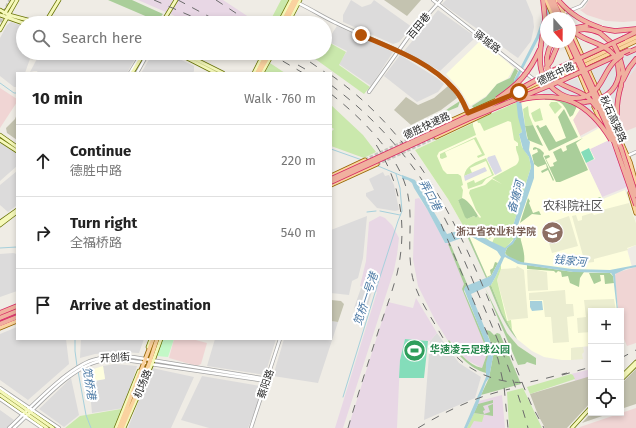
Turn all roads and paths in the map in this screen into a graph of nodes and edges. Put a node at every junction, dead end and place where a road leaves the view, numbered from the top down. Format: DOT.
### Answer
graph roads {
  1 [pos="12,0"];
  2 [pos="17,0"];
  3 [pos="59,0"];
  4 [pos="177,0"];
  5 [pos="433,0"];
  6 [pos="441,0"];
  7 [pos="546,0"];
  8 [pos="553,0"];
  9 [pos="586,0"];
  10 [pos="294,1"];
  11 [pos="558,1"];
  12 [pos="438,4"];
  13 [pos="0,10"];
  14 [pos="545,12"];
  15 [pos="551,12"];
  16 [pos="553,12"];
  17 [pos="560,12"];
  18 [pos="561,12"];
  19 [pos="571,12"];
  20 [pos="5,13"];
  21 [pos="0,15"];
  22 [pos="8,16"];
  23 [pos="49,16"];
  24 [pos="167,16"];
  25 [pos="285,16"];
  26 [pos="289,16"];
  27 [pos="323,16"];
  28 [pos="16,18"];
  29 [pos="16,20"];
  30 [pos="332,21"];
  31 [pos="576,27"];
  32 [pos="601,28"];
  33 [pos="636,29"];
  34 [pos="0,30"];
  35 [pos="576,30"];
  36 [pos="636,32"];
  37 [pos="576,33"];
  38 [pos="636,37"];
  39 [pos="636,41"];
  40 [pos="576,42"];
  41 [pos="540,47"];
  42 [pos="541,48"];
  43 [pos="548,48"];
  44 [pos="556,48"];
  45 [pos="568,48"];
  46 [pos="572,48"];
  47 [pos="575,48"];
  48 [pos="636,48"];
  49 [pos="399,51"];
  50 [pos="636,58"];
  51 [pos="141,60"];
  52 [pos="191,60"];
  53 [pos="197,60"];
  54 [pos="263,60"];
  55 [pos="264,60"];
  56 [pos="267,60"];
  57 [pos="591,60"];
  58 [pos="585,63"];
  59 [pos="576,67"];
  60 [pos="135,72"];
  61 [pos="214,72"];
  62 [pos="221,72"];
  63 [pos="255,72"];
  64 [pos="259,72"];
  65 [pos="260,72"];
  66 [pos="539,84"];
  67 [pos="621,86"];
  68 [pos="369,92"];
  69 [pos="518,93"];
  70 [pos="567,100"];
  71 [pos="502,105"];
  72 [pos="468,113"];
  73 [pos="459,120"];
  74 [pos="605,120"];
  75 [pos="432,129"];
  76 [pos="0,135"];
  77 [pos="436,137"];
  78 [pos="0,140"];
  79 [pos="16,146"];
  80 [pos="16,150"];
  81 [pos="618,151"];
  82 [pos="636,152"];
  83 [pos="625,155"];
  84 [pos="364,161"];
  85 [pos="376,165"];
  86 [pos="332,176"];
  87 [pos="332,179"];
  88 [pos="332,182"];
  89 [pos="636,183"];
  90 [pos="332,185"];
  91 [pos="636,195"];
  92 [pos="636,205"];
  93 [pos="16,212"];
  94 [pos="636,213"];
  95 [pos="0,224"];
  96 [pos="16,312"];
  97 [pos="16,312"];
  98 [pos="0,319"];
  99 [pos="152,340"];
  100 [pos="157,340"];
  101 [pos="159,340"];
  102 [pos="280,340"];
  103 [pos="148,362"];
  104 [pos="636,362"];
  105 [pos="636,366"];
  106 [pos="624,374"];
  107 [pos="624,377"];
  108 [pos="267,380"];
  109 [pos="0,390"];
  110 [pos="8,393"];
  111 [pos="0,395"];
  112 [pos="0,399"];
  113 [pos="11,399"];
  114 [pos="588,411"];
  115 [pos="28,412"];
  116 [pos="9,428"];
  117 [pos="14,428"];
  118 [pos="42,428"];
  119 [pos="47,428"];
  120 [pos="53,428"];
  121 [pos="59,428"];
  122 [pos="117,428"];
  123 [pos="123,428"];
  124 [pos="251,428"];
  125 [pos="573,428"];
  1 -- 20 [label="main road"];
  2 -- 22 [label="main road"];
  3 -- 23 [label="main road"];
  4 -- 24 [label="main road"];
  5 -- 12 [label="street, 驿城路"];
  6 -- 12 [label="street, 百田巷"];
  7 -- 14 [label="highway"];
  7 -- 15 [label="main road"];
  7 -- 16 [label="highway"];
  8 -- 17 [label="highway"];
  9 -- 19 [label="street"];
  10 -- 25 [label="main road"];
  10 -- 26 [label="main road"];
  10 -- 27 [label="street"];
  11 -- 18 [label="main road"];
  11 -- 32 [label="highway, bridge"];
  12 -- 49 [label="street, 百田巷"];
  12 -- 66 [label="street, 驿城路"];
  13 -- 20 [label="main road"];
  20 -- 21 [label="main road"];
  20 -- 22 [label="main road"];
  21 -- 22 [label="main road"];
  22 -- 28 [label="main road"];
  22 -- 29 [label="main road"];
  22 -- 34 [label="main road"];
  30 -- 49 [label="street"];
  31 -- 32 [label="highway, bridge"];
  32 -- 33 [label="highway"];
  35 -- 67 [label="highway, bridge"];
  36 -- 69 [label="highway, 德胜快速路, bridge"];
  37 -- 70 [label="highway, bridge"];
  38 -- 57 [label="main road, 德胜中路, bridge"];
  39 -- 57 [label="main road, 德胜中路, bridge"];
  40 -- 58 [label="main road"];
  41 -- 73 [label="highway, bridge"];
  42 -- 48 [label="highway, bridge"];
  43 -- 74 [label="highway, bridge"];
  44 -- 69 [label="highway, bridge"];
  45 -- 59 [label="main road"];
  46 -- 74 [label="highway, 秋石高架路, bridge"];
  47 -- 83 [label="highway, 秋石高架路, bridge"];
  48 -- 71 [label="highway, 德胜快速路, bridge"];
  49 -- 68 [label="street, 百田巷"];
  49 -- 72 [label="street"];
  50 -- 67 [label="highway"];
  51 -- 60 [label="main road"];
  52 -- 61 [label="main road"];
  53 -- 62 [label="main road"];
  54 -- 63 [label="main road"];
  55 -- 64 [label="main road"];
  56 -- 65 [label="main road"];
  57 -- 58 [label="main road, 德胜中路"];
  58 -- 59 [label="main road, 德胜中路"];
  58 -- 83 [label="main road"];
  59 -- 66 [label="main road, 德胜中路"];
  59 -- 94 [label="main road"];
  66 -- 69 [label="main road, 德胜中路"];
  67 -- 83 [label="highway, bridge"];
  69 -- 72 [label="main road, 德胜中路"];
  69 -- 73 [label="highway, 德胜快速路, bridge"];
  69 -- 77 [label="main road, 德胜中路"];
  70 -- 71 [label="highway, bridge"];
  70 -- 81 [label="highway, bridge"];
  71 -- 88 [label="highway, 德胜快速路, bridge"];
  72 -- 75 [label="main road, 德胜中路"];
  73 -- 87 [label="highway, 德胜快速路, bridge"];
  74 -- 81 [label="highway, 秋石高架路, bridge"];
  76 -- 79 [label="main road"];
  78 -- 80 [label="main road"];
  81 -- 92 [label="highway, 秋石高架路, bridge"];
  82 -- 83 [label="street"];
  83 -- 89 [label="main road"];
  83 -- 91 [label="highway, 秋石高架路, bridge"];
  84 -- 86 [label="main road"];
  85 -- 90 [label="main road"];
  93 -- 95 [label="main road"];
  96 -- 98 [label="highway"];
  97 -- 98 [label="highway"];
  99 -- 103 [label="main road, 机场路"];
  100 -- 103 [label="main road, 机场路"];
  101 -- 103 [label="main road, 机场路"];
  102 -- 108 [label="street, 蔡阳路"];
  103 -- 108 [label="street, 开创街"];
  103 -- 115 [label="street, 开创街"];
  103 -- 122 [label="main road, 机场路"];
  103 -- 123 [label="main road, 机场路"];
  104 -- 106 [label="main road"];
  105 -- 107 [label="main road"];
  108 -- 124 [label="street, 蔡阳路"];
  109 -- 110 [label="street"];
  109 -- 113 [label="main road"];
  110 -- 113 [label="street"];
  110 -- 115 [label="street"];
  111 -- 115 [label="main road"];
  112 -- 115 [label="street"];
  113 -- 115 [label="main road"];
  114 -- 125 [label="main road"];
  115 -- 116 [label="street, 开创街"];
  115 -- 117 [label="street, 开创街"];
  115 -- 118 [label="street"];
  115 -- 119 [label="main road"];
  115 -- 120 [label="main road"];
  115 -- 121 [label="street"];
}
